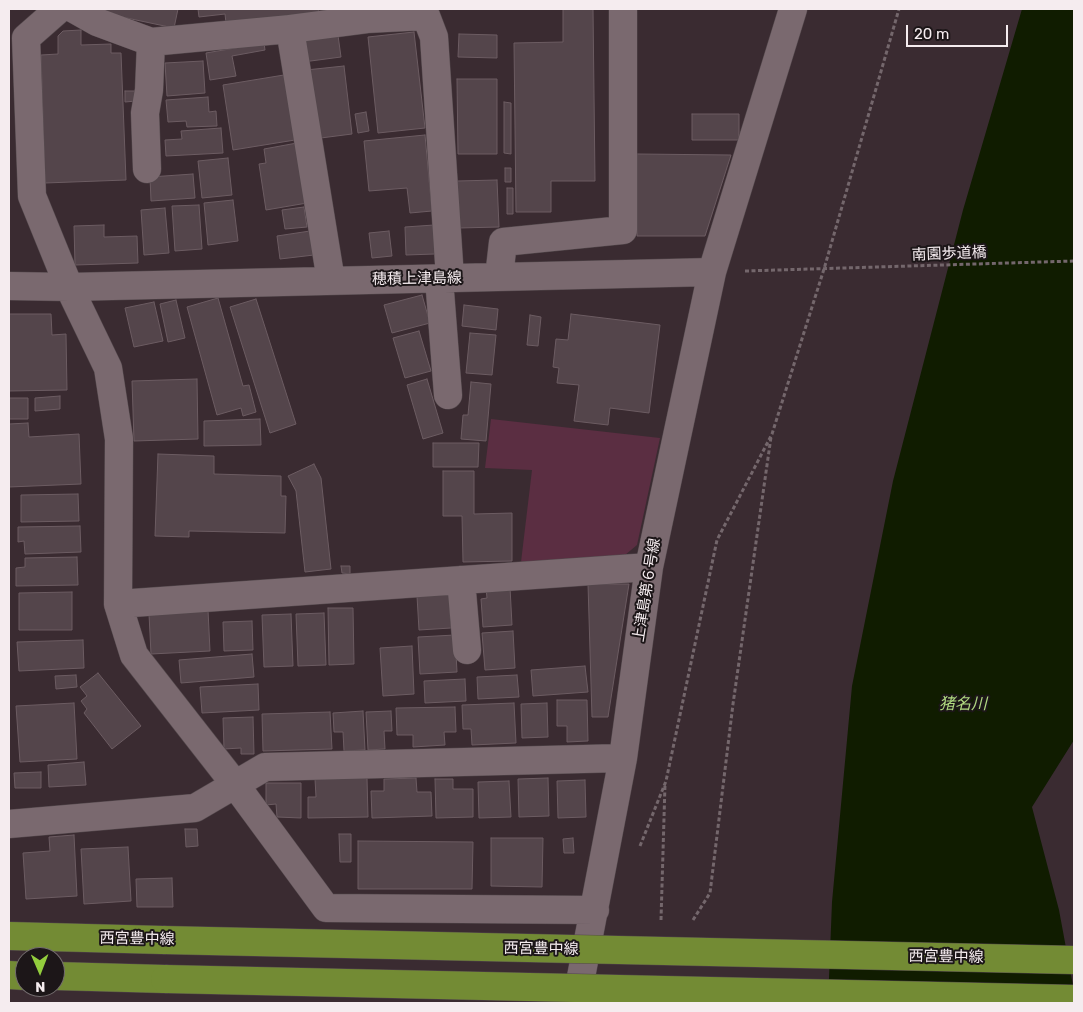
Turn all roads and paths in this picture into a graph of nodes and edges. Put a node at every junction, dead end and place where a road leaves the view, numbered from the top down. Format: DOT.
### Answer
graph roads {
  1 [pos="59,9"];
  2 [pos="74,9"];
  3 [pos="623,9"];
  4 [pos="793,9"];
  5 [pos="899,9"];
  6 [pos="290,29"];
  7 [pos="151,42"];
  8 [pos="147,169"];
  9 [pos="1074,261"];
  10 [pos="824,269"];
  11 [pos="712,272"];
  12 [pos="499,277"];
  13 [pos="444,278"];
  14 [pos="331,281"];
  15 [pos="9,286"];
  16 [pos="69,287"];
  17 [pos="448,395"];
  18 [pos="772,434"];
  19 [pos="649,567"];
  20 [pos="461,580"];
  21 [pos="118,604"];
  22 [pos="467,650"];
  23 [pos="623,758"];
  24 [pos="666,781"];
  25 [pos="234,783"];
  26 [pos="9,824"];
  27 [pos="638,852"];
  28 [pos="595,910"];
  29 [pos="661,923"];
  30 [pos="691,923"];
  31 [pos="9,936"];
  32 [pos="1074,960"];
  33 [pos="65,976"];
  34 [pos="1074,998"];
  35 [pos="576,1003"];
  1 -- 16 [label="street"];
  2 -- 7 [label="street"];
  3 -- 12 [label="street"];
  4 -- 11 [label="street, 上津島第６号線"];
  5 -- 10 [label="path"];
  6 -- 7 [label="street"];
  6 -- 13 [label="street"];
  6 -- 14 [label="street"];
  7 -- 8 [label="street"];
  9 -- 10 [label="path, 南園歩道橋"];
  10 -- 11 [label="path"];
  10 -- 18 [label="path"];
  11 -- 12 [label="street, 穂積上津島線"];
  11 -- 19 [label="street, 上津島第６号線"];
  12 -- 13 [label="street, 穂積上津島線"];
  13 -- 14 [label="street, 穂積上津島線"];
  13 -- 17 [label="street"];
  14 -- 16 [label="street, 穂積上津島線"];
  15 -- 16 [label="street, 穂積上津島線"];
  16 -- 21 [label="street"];
  18 -- 24 [label="path"];
  18 -- 30 [label="path"];
  19 -- 20 [label="street"];
  19 -- 23 [label="street, 上津島第６号線"];
  20 -- 21 [label="street"];
  20 -- 22 [label="street"];
  21 -- 25 [label="street"];
  23 -- 25 [label="street"];
  23 -- 28 [label="street, 上津島第６号線"];
  24 -- 27 [label="path"];
  24 -- 29 [label="path"];
  25 -- 26 [label="street"];
  25 -- 28 [label="street"];
  28 -- 35 [label="street, 上津島第６号線"];
  31 -- 32 [label="main road, 西宮豊中線, bridge"];
  33 -- 34 [label="main road, bridge"];
}
